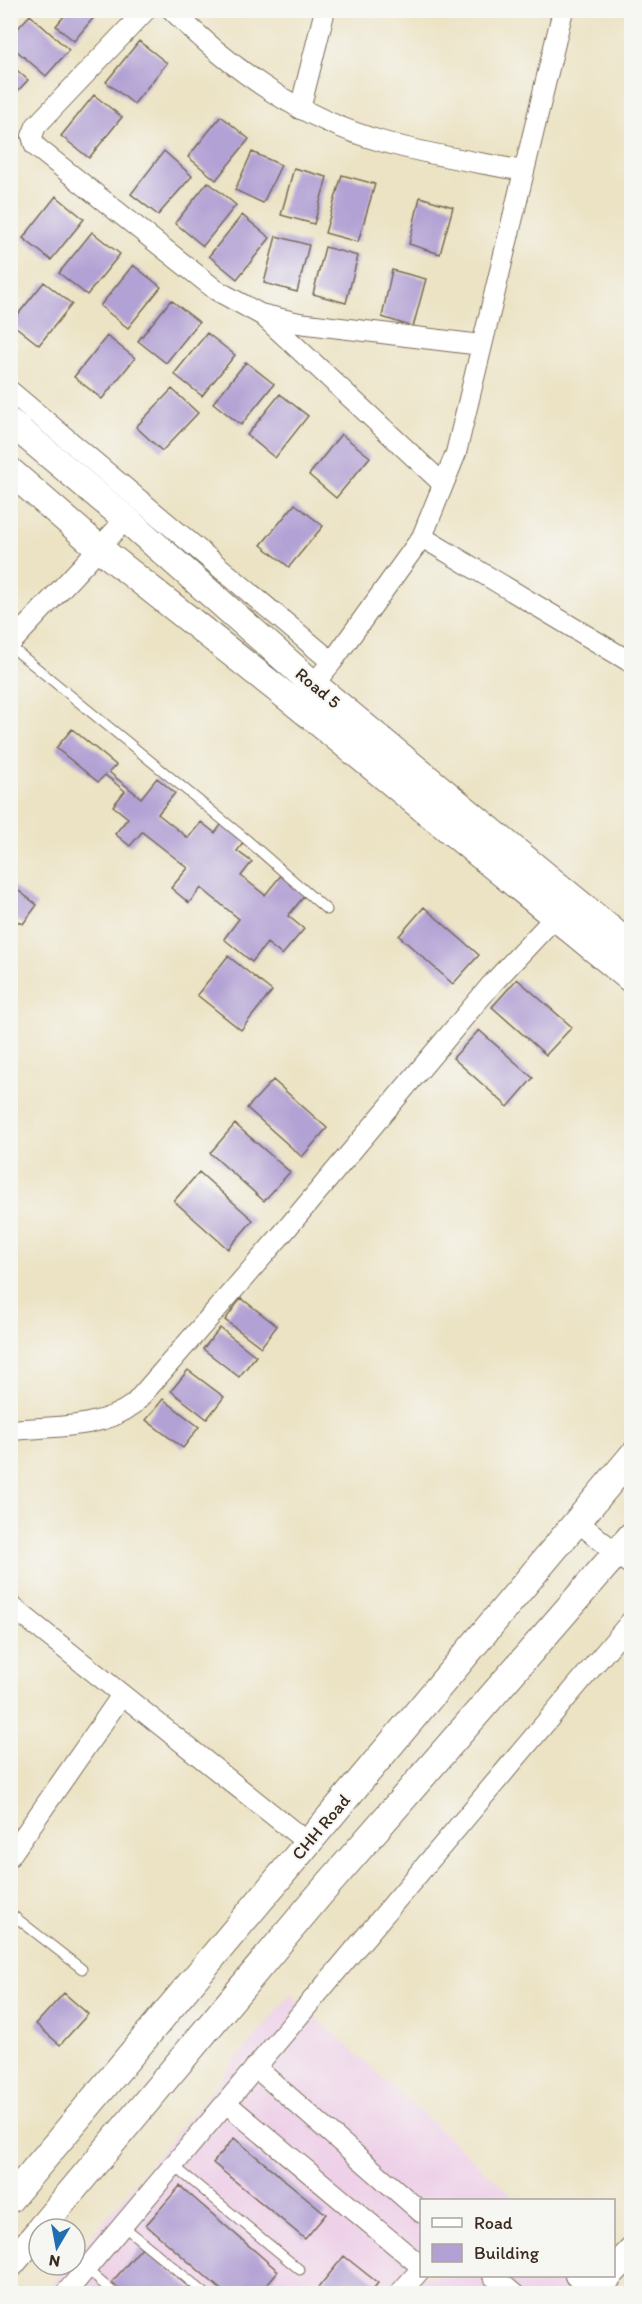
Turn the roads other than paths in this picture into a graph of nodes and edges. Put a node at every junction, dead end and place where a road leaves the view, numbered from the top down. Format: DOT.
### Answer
graph roads {
  1 [pos="146,10"];
  2 [pos="172,10"];
  3 [pos="325,10"];
  4 [pos="563,10"];
  5 [pos="300,109"];
  6 [pos="523,171"];
  7 [pos="260,314"];
  8 [pos="481,345"];
  9 [pos="10,391"];
  10 [pos="10,422"];
  11 [pos="10,471"];
  12 [pos="443,484"];
  13 [pos="126,519"];
  14 [pos="422,537"];
  15 [pos="99,548"];
  16 [pos="10,645"];
  17 [pos="332,662"];
  18 [pos="632,663"];
  19 [pos="305,694"];
  20 [pos="327,910"];
  21 [pos="556,916"];
  22 [pos="632,947"];
  23 [pos="632,980"];
  24 [pos="10,1430"];
  25 [pos="632,1456"];
  26 [pos="577,1521"];
  27 [pos="626,1551"];
  28 [pos="10,1605"];
  29 [pos="632,1620"];
  30 [pos="122,1695"];
  31 [pos="308,1843"];
  32 [pos="10,1856"];
  33 [pos="10,1913"];
  34 [pos="82,1969"];
  35 [pos="255,2067"];
  36 [pos="226,2103"];
  37 [pos="173,2165"];
  38 [pos="10,2199"];
  39 [pos="420,2211"];
  40 [pos="51,2217"];
  41 [pos="122,2225"];
  42 [pos="27,2245"];
  43 [pos="632,2251"];
  44 [pos="10,2265"];
  45 [pos="420,2265"];
  46 [pos="615,2266"];
  47 [pos="87,2267"];
  48 [pos="87,2269"];
  49 [pos="420,2269"];
  50 [pos="300,2271"];
  51 [pos="79,2277"];
  52 [pos="494,2277"];
  53 [pos="65,2294"];
  54 [pos="115,2294"];
  55 [pos="206,2294"];
  56 [pos="399,2294"];
  57 [pos="514,2294"];
  1 -- 7 [label="street"];
  2 -- 5 [label="street"];
  3 -- 5 [label="street"];
  4 -- 6 [label="street"];
  5 -- 6 [label="street"];
  6 -- 8 [label="street"];
  7 -- 8 [label="street"];
  7 -- 12 [label="street"];
  8 -- 12 [label="street"];
  9 -- 17 [label="street"];
  10 -- 13 [label="street, Road 5"];
  11 -- 15 [label="street, Road 5"];
  12 -- 14 [label="street"];
  13 -- 15 [label="street"];
  13 -- 19 [label="street, Road 5"];
  14 -- 17 [label="street"];
  14 -- 18 [label="street"];
  15 -- 16 [label="street"];
  15 -- 19 [label="street, Road 5"];
  16 -- 20 [label="lane"];
  17 -- 19 [label="street"];
  19 -- 21 [label="street, Road 5"];
  19 -- 22 [label="street, Road 5"];
  21 -- 23 [label="street, Road 5"];
  21 -- 24 [label="street"];
  25 -- 26 [label="street, CHH Road"];
  26 -- 27 [label="street"];
  26 -- 31 [label="street, CHH Road"];
  27 -- 40 [label="street"];
  28 -- 30 [label="street"];
  29 -- 35 [label="street"];
  30 -- 31 [label="street"];
  30 -- 32 [label="street"];
  31 -- 38 [label="street, CHH Road"];
  33 -- 34 [label="lane"];
  35 -- 36 [label="street"];
  35 -- 39 [label="street"];
  36 -- 37 [label="street"];
  36 -- 45 [label="street"];
  37 -- 41 [label="street"];
  37 -- 50 [label="lane"];
  41 -- 47 [label="street"];
  41 -- 55 [label="lane"];
  42 -- 44 [label="street"];
  43 -- 46 [label="street"];
  48 -- 54 [label="lane"];
  49 -- 56 [label="street"];
  51 -- 53 [label="street"];
  52 -- 57 [label="street"];
}
